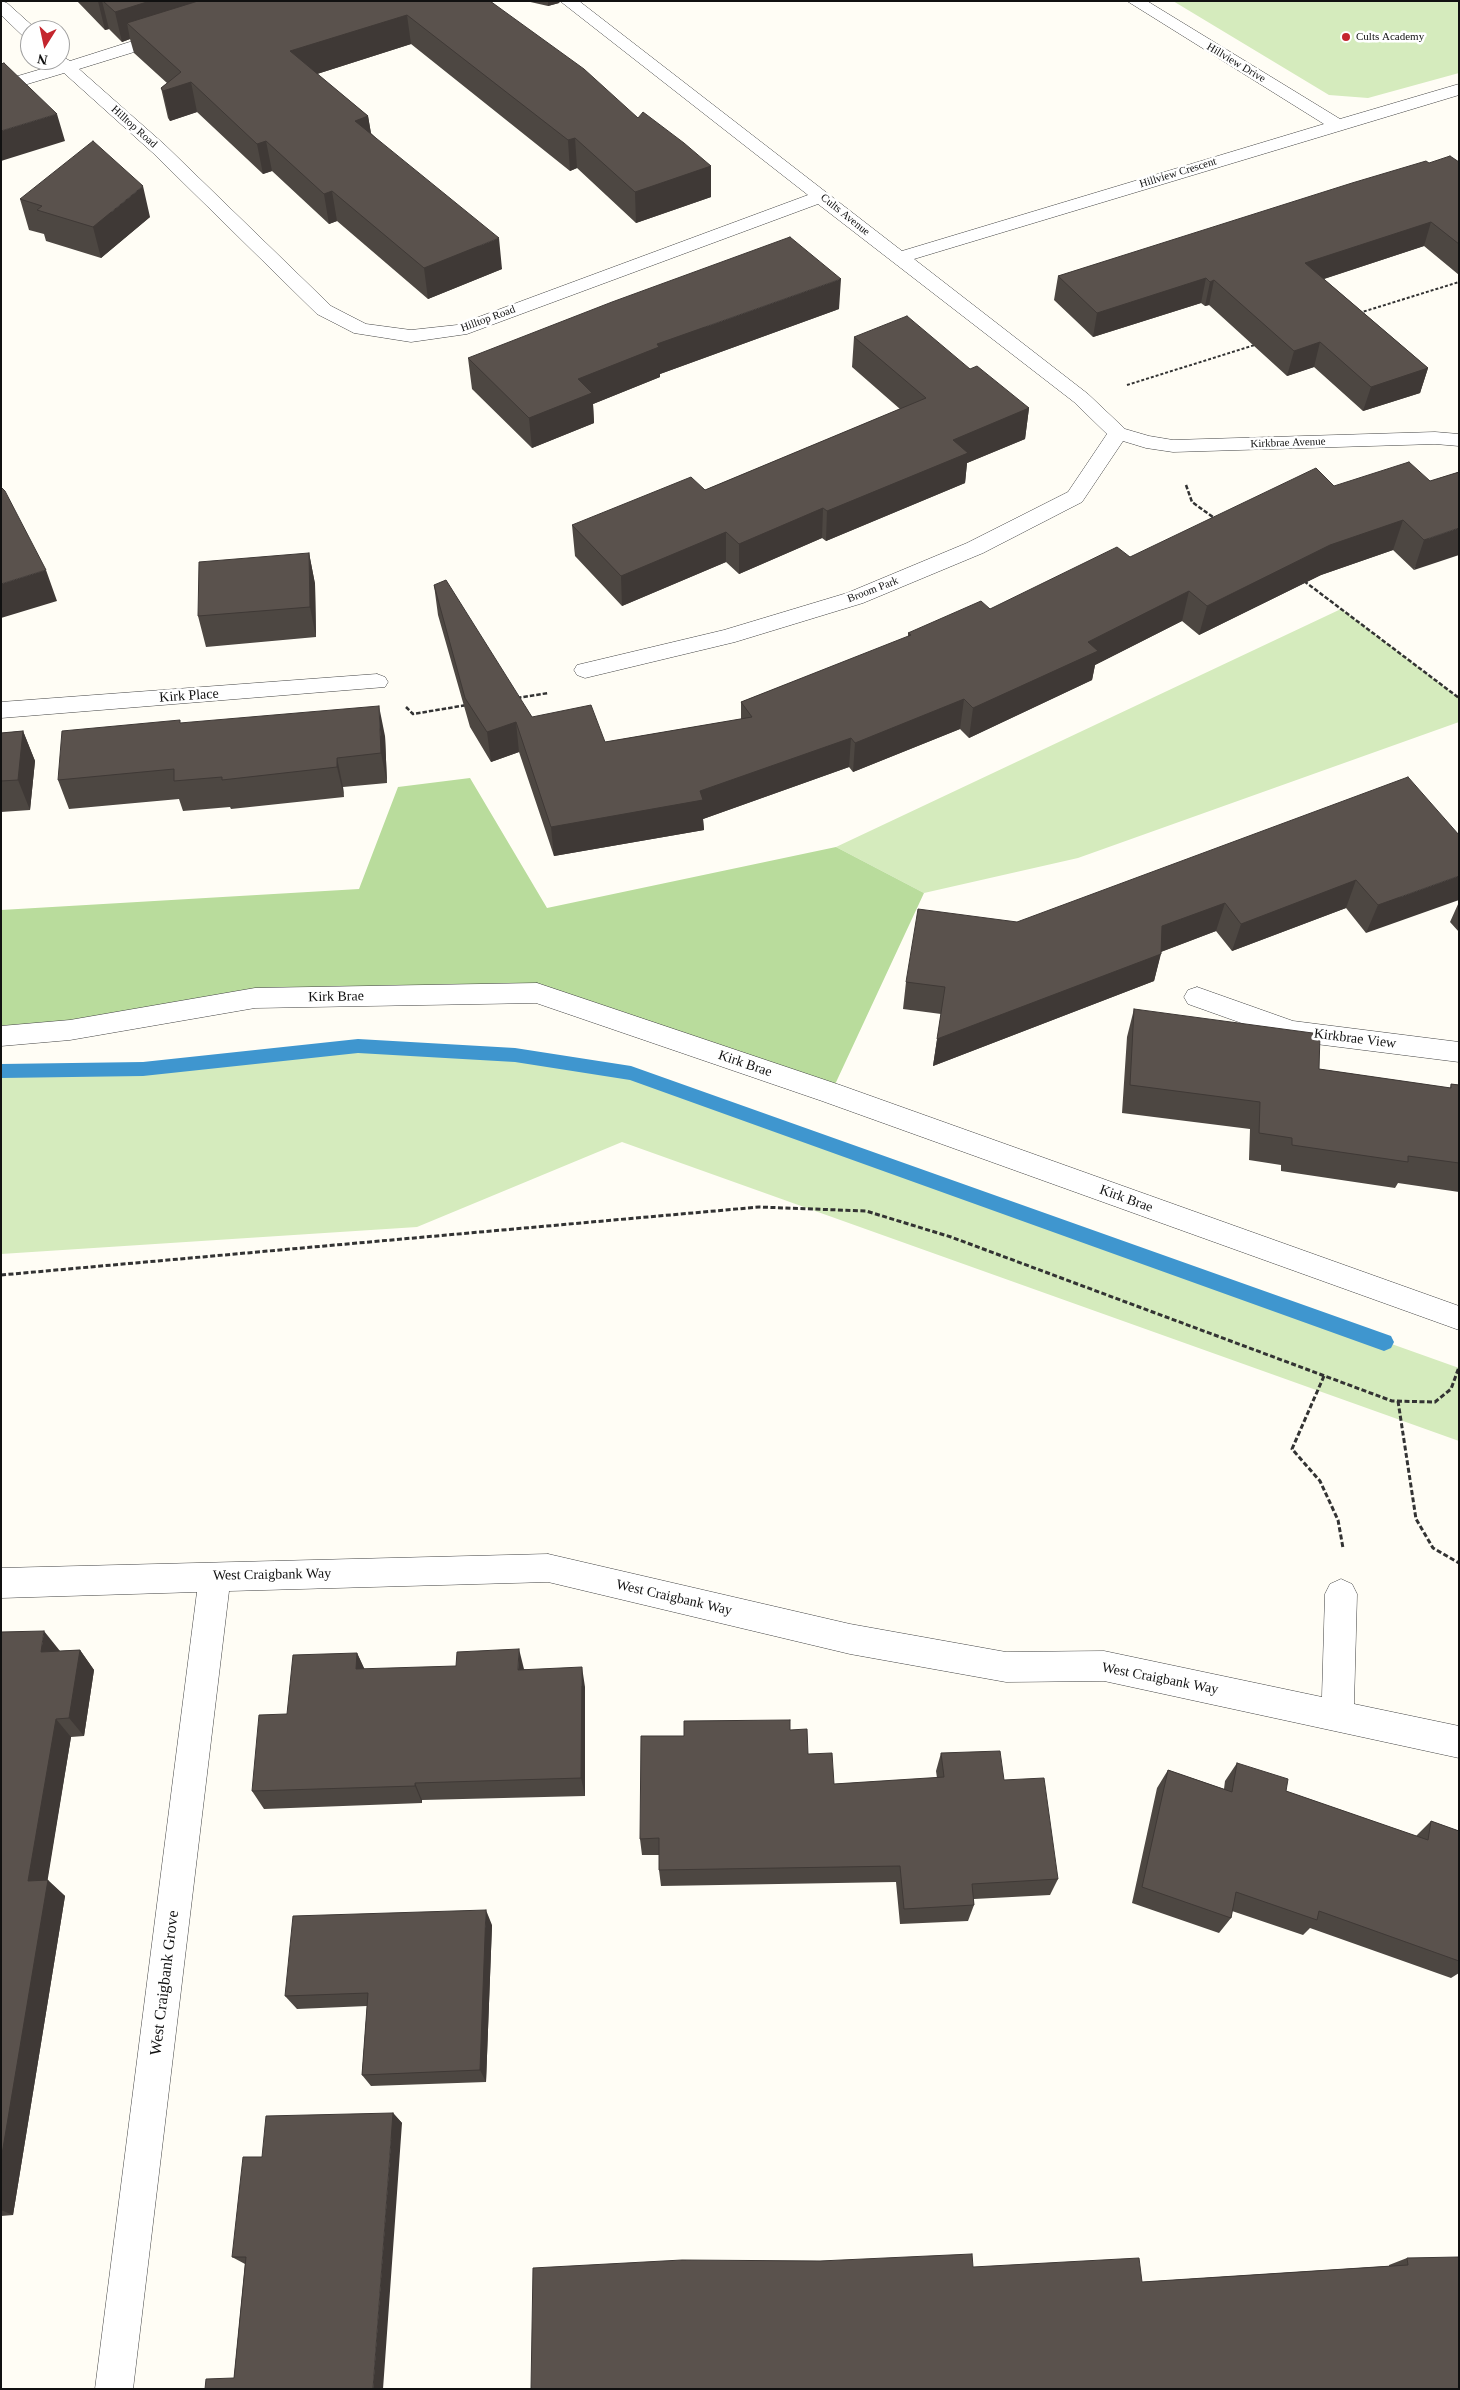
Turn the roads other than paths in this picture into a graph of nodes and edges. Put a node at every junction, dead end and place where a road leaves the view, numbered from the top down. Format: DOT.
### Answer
graph roads {
  1 [pos="568,1"];
  2 [pos="1135,1"];
  3 [pos="1,6"];
  4 [pos="20,24"];
  5 [pos="179,32"];
  6 [pos="70,62"];
  7 [pos="47,70"];
  8 [pos="70,70"];
  9 [pos="1,87"];
  10 [pos="1459,89"];
  11 [pos="1337,125"];
  12 [pos="822,196"];
  13 [pos="898,258"];
  14 [pos="1118,433"];
  15 [pos="1459,440"];
  16 [pos="585,670"];
  17 [pos="377,682"];
  18 [pos="1,710"];
  19 [pos="1197,997"];
  20 [pos="1,1036"];
  21 [pos="1459,1052"];
  22 [pos="1459,1318"];
  23 [pos="216,1577"];
  24 [pos="1,1583"];
  25 [pos="1341,1594"];
  26 [pos="1337,1717"];
  27 [pos="1459,1742"];
  28 [pos="114,2389"];
  1 -- 12 [label="street, Cults Avenue"];
  2 -- 11 [label="street, Hillview Drive"];
  3 -- 4 [label="street"];
  5 -- 6 [label="street"];
  7 -- 9 [label="street"];
  8 -- 12 [label="street, Hilltop Road"];
  10 -- 11 [label="street, Hillview Crescent"];
  11 -- 13 [label="street, Hillview Crescent"];
  12 -- 13 [label="street, Cults Avenue"];
  13 -- 14 [label="street, Cults Avenue"];
  14 -- 15 [label="street, Kirkbrae Avenue"];
  14 -- 16 [label="street, Broom Park"];
  17 -- 18 [label="street, Kirk Place"];
  19 -- 21 [label="street, Kirkbrae View"];
  20 -- 22 [label="street, Kirk Brae"];
  23 -- 24 [label="street, West Craigbank Way"];
  23 -- 26 [label="street, West Craigbank Way"];
  23 -- 28 [label="street, West Craigbank Grove"];
  25 -- 26 [label="street"];
  26 -- 27 [label="street, West Craigbank Way"];
}
